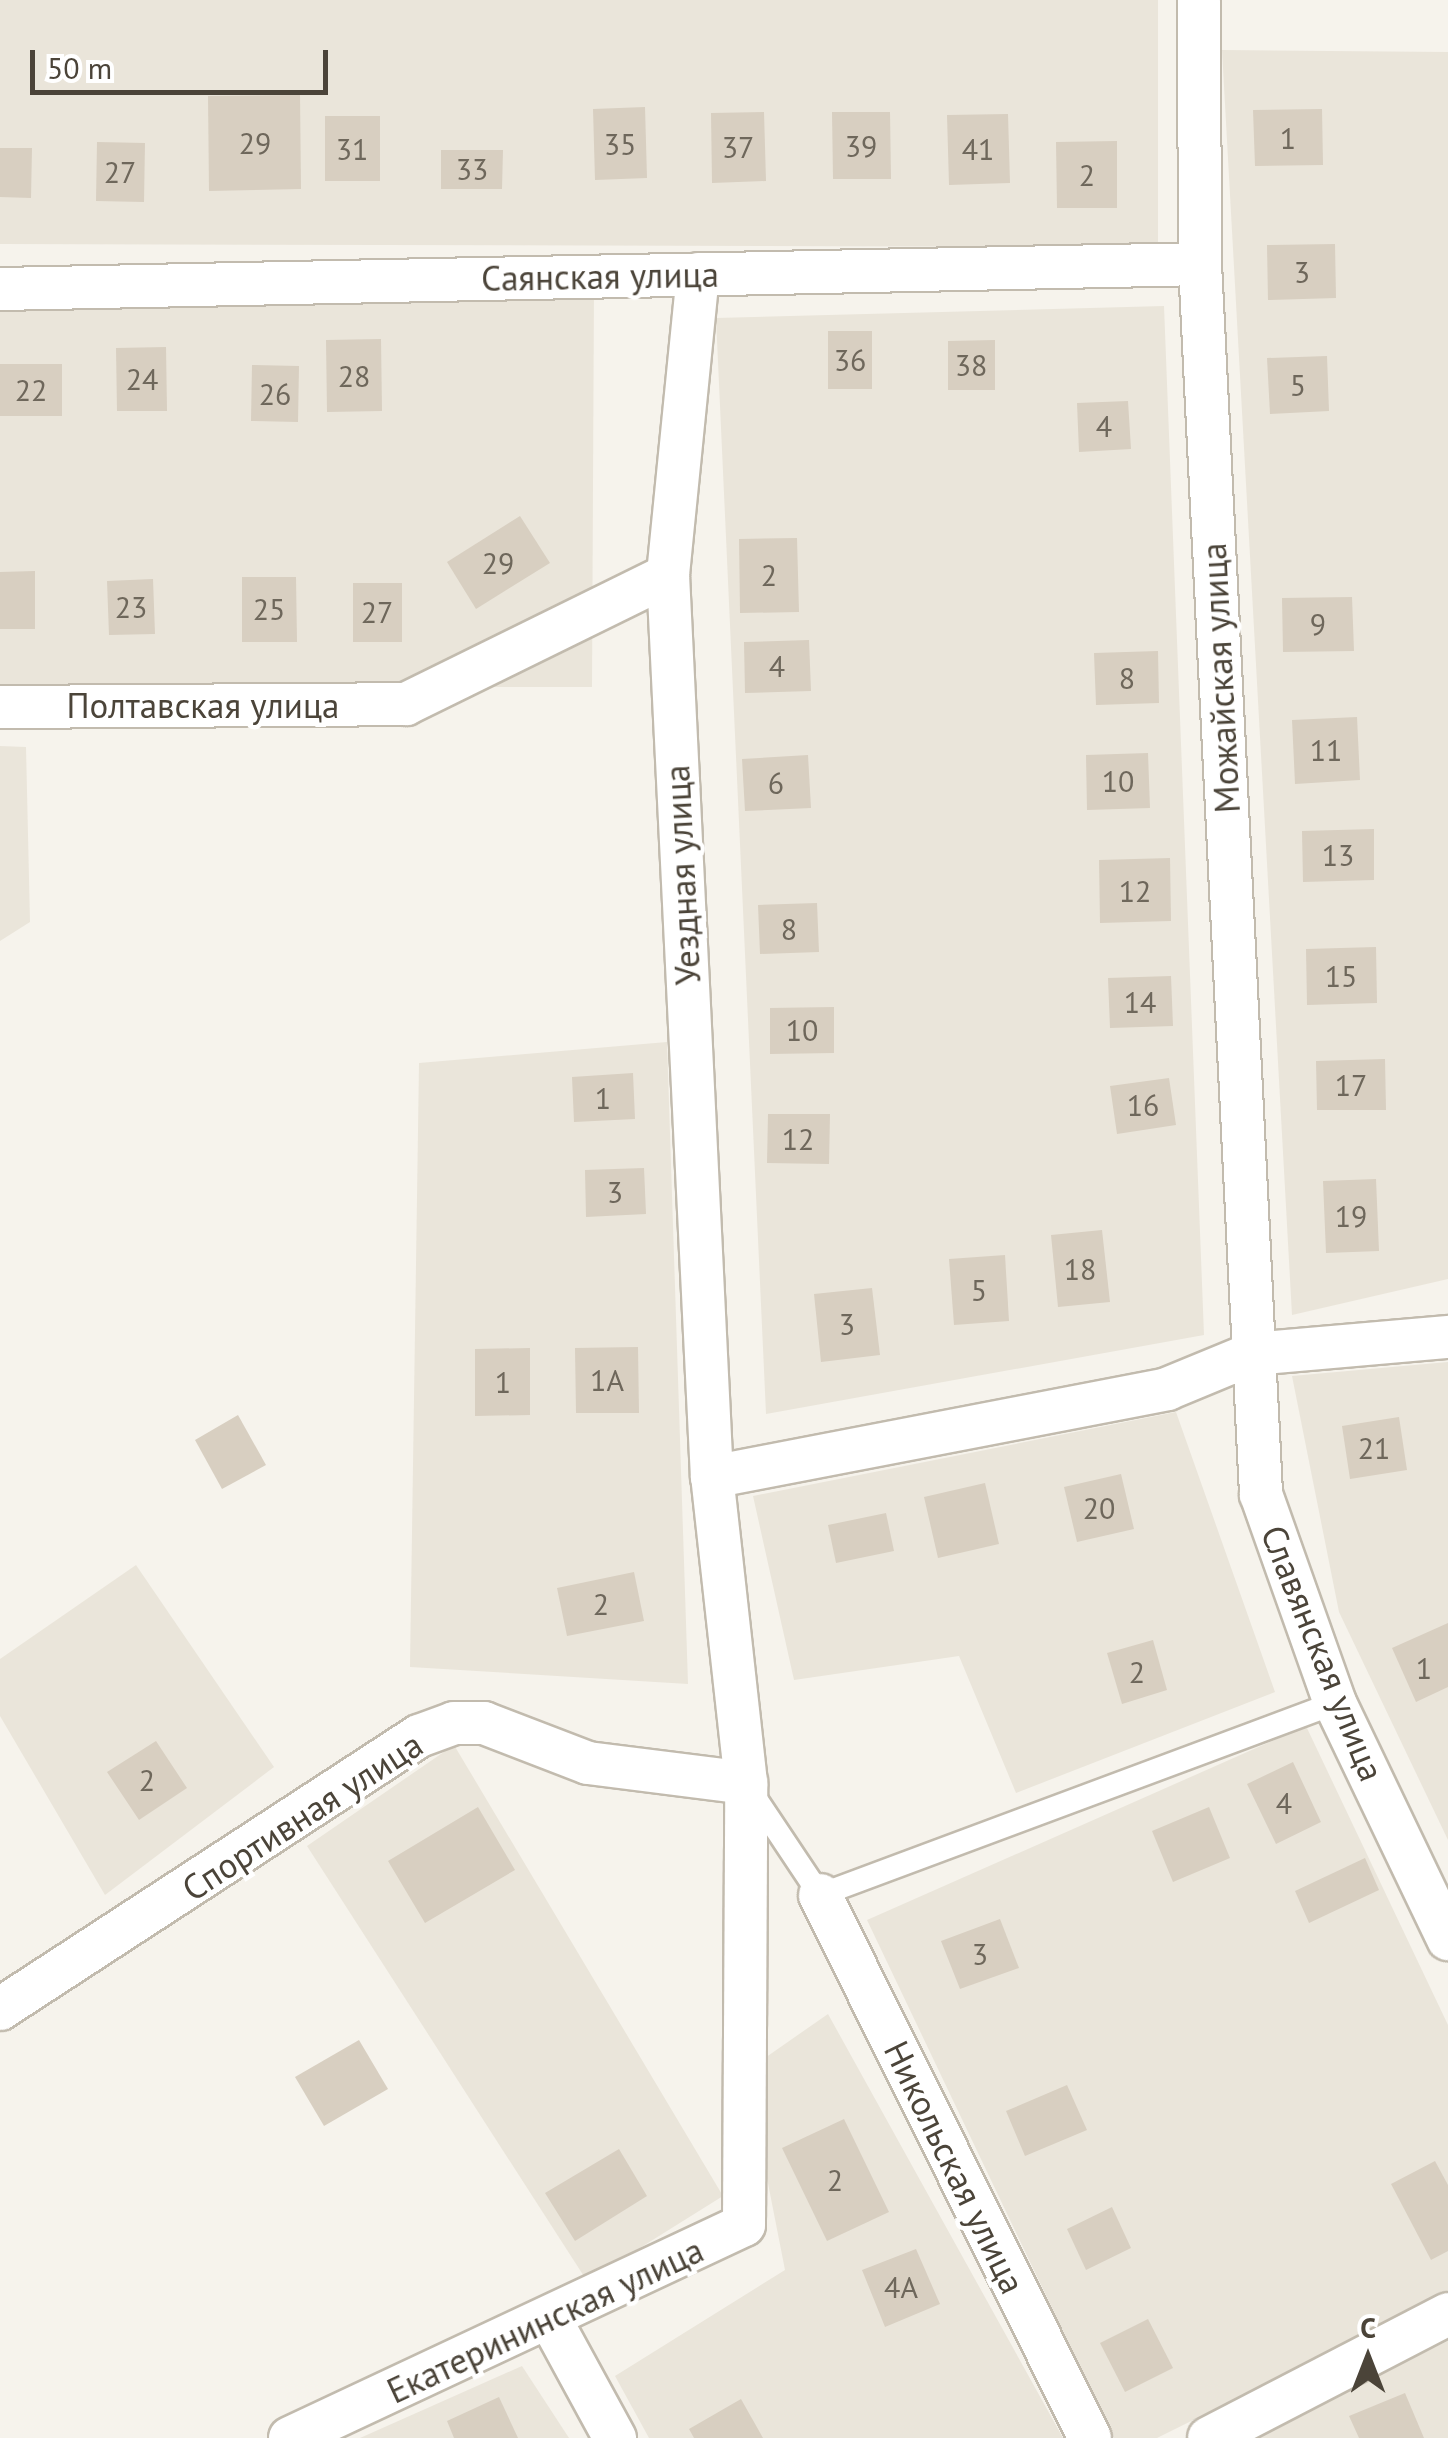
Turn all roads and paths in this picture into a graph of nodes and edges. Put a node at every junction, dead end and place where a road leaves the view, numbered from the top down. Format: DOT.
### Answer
graph roads {
  1 [pos="1200,1"];
  2 [pos="1200,264"];
  3 [pos="698,274"];
  4 [pos="0,288"];
  5 [pos="668,575"];
  6 [pos="0,707"];
  7 [pos="1448,1337"];
  8 [pos="1252,1354"];
  9 [pos="712,1478"];
  10 [pos="1335,1703"];
  11 [pos="746,1783"];
  12 [pos="820,1896"];
  13 [pos="1448,1939"];
  14 [pos="0,2010"];
  15 [pos="744,2225"];
  16 [pos="1448,2314"];
  17 [pos="550,2319"];
  18 [pos="290,2438"];
  19 [pos="615,2438"];
  20 [pos="1090,2438"];
  21 [pos="1209,2438"];
  1 -- 2 [label="street, Можайская улица"];
  2 -- 3 [label="street, Саянская улица"];
  2 -- 8 [label="street, Можайская улица"];
  3 -- 4 [label="street, Саянская улица"];
  3 -- 5 [label="street, Уездная улица"];
  5 -- 6 [label="street, Полтавская улица"];
  5 -- 9 [label="street, Уездная улица"];
  7 -- 8 [label="street"];
  8 -- 9 [label="street"];
  8 -- 10 [label="street, Славянская улица"];
  9 -- 11 [label="street, Уездная улица"];
  10 -- 12 [label="lane"];
  10 -- 13 [label="street, Славянская улица"];
  11 -- 12 [label="lane"];
  11 -- 14 [label="street, Спортивная улица"];
  11 -- 15 [label="street, Уездная улица"];
  12 -- 20 [label="street, Никольская улица"];
  15 -- 17 [label="street, Екатерининская улица"];
  16 -- 21 [label="street"];
  17 -- 18 [label="street, Екатерининская улица"];
  17 -- 19 [label="street"];
}
